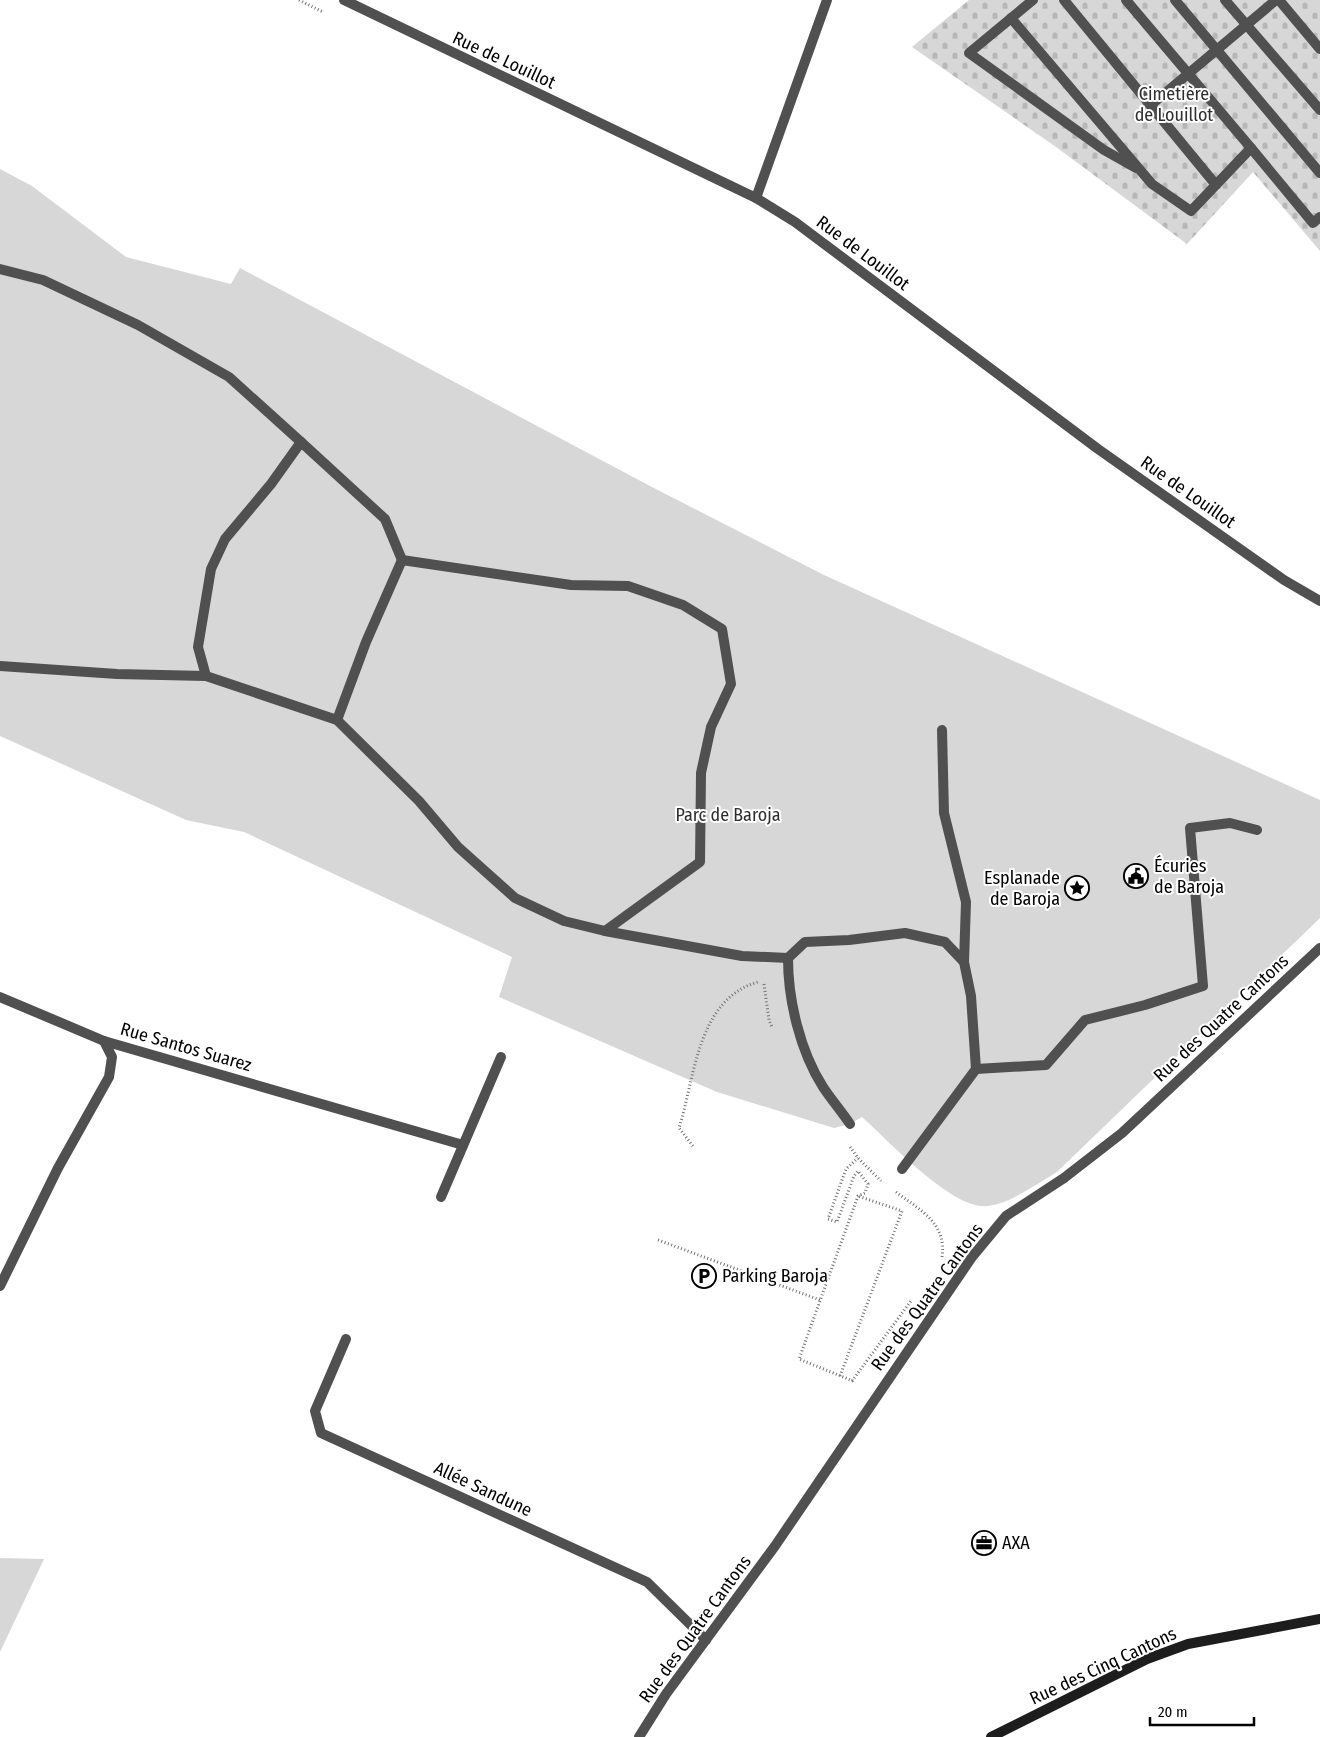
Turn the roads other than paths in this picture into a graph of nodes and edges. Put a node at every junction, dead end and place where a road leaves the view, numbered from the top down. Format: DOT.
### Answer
graph roads {
  1 [pos="344,0"];
  2 [pos="827,0"];
  3 [pos="1033,0"];
  4 [pos="1064,0"];
  5 [pos="1126,0"];
  6 [pos="1175,0"];
  7 [pos="1225,0"];
  8 [pos="1278,0"];
  9 [pos="1011,18"];
  10 [pos="1247,25"];
  11 [pos="1320,49"];
  12 [pos="1217,50"];
  13 [pos="1188,74"];
  14 [pos="1150,105"];
  15 [pos="1320,110"];
  16 [pos="1251,148"];
  17 [pos="1141,172"];
  18 [pos="1320,173"];
  19 [pos="1216,185"];
  20 [pos="756,198"];
  21 [pos="1320,217"];
  22 [pos="0,269"];
  23 [pos="301,442"];
  24 [pos="402,560"];
  25 [pos="1320,601"];
  26 [pos="0,666"];
  27 [pos="206,676"];
  28 [pos="337,720"];
  29 [pos="942,730"];
  30 [pos="1257,830"];
  31 [pos="605,931"];
  32 [pos="1320,948"];
  33 [pos="788,958"];
  34 [pos="964,962"];
  35 [pos="0,997"];
  36 [pos="104,1040"];
  37 [pos="501,1057"];
  38 [pos="976,1069"];
  39 [pos="850,1124"];
  40 [pos="463,1145"];
  41 [pos="902,1169"];
  42 [pos="441,1197"];
  43 [pos="0,1286"];
  44 [pos="346,1339"];
  45 [pos="1320,1619"];
  46 [pos="706,1640"];
  47 [pos="639,1737"];
  48 [pos="991,1737"];
  1 -- 20 [label="street, Rue de Louillot"];
  2 -- 20 [label="street"];
  3 -- 9 [label="street"];
  4 -- 14 [label="street"];
  5 -- 13 [label="street"];
  6 -- 12 [label="street"];
  7 -- 10 [label="street"];
  8 -- 10 [label="street"];
  8 -- 11 [label="street"];
  9 -- 17 [label="street"];
  9 -- 17 [label="street"];
  10 -- 12 [label="street"];
  10 -- 15 [label="street"];
  12 -- 13 [label="street"];
  12 -- 18 [label="street"];
  13 -- 14 [label="street"];
  13 -- 16 [label="street"];
  14 -- 19 [label="street"];
  16 -- 19 [label="street"];
  16 -- 21 [label="street"];
  17 -- 19 [label="street"];
  20 -- 25 [label="street, Rue de Louillot"];
  22 -- 23 [label="street"];
  23 -- 24 [label="street"];
  23 -- 27 [label="street"];
  24 -- 28 [label="street"];
  24 -- 31 [label="street"];
  26 -- 27 [label="street"];
  27 -- 28 [label="street"];
  28 -- 31 [label="street"];
  29 -- 34 [label="street"];
  30 -- 38 [label="street"];
  31 -- 33 [label="street"];
  32 -- 46 [label="street, Rue des Quatre Cantons"];
  33 -- 34 [label="street"];
  33 -- 39 [label="street"];
  34 -- 38 [label="street"];
  35 -- 36 [label="street"];
  36 -- 40 [label="street, Rue Santos Suarez"];
  36 -- 43 [label="street, Rue Santos Suarez"];
  37 -- 40 [label="street"];
  38 -- 41 [label="street"];
  40 -- 42 [label="street"];
  44 -- 46 [label="street, Allée Sandune"];
  45 -- 48 [label="street, Rue des Cinq Cantons"];
  46 -- 47 [label="street, Rue des Quatre Cantons"];
}
